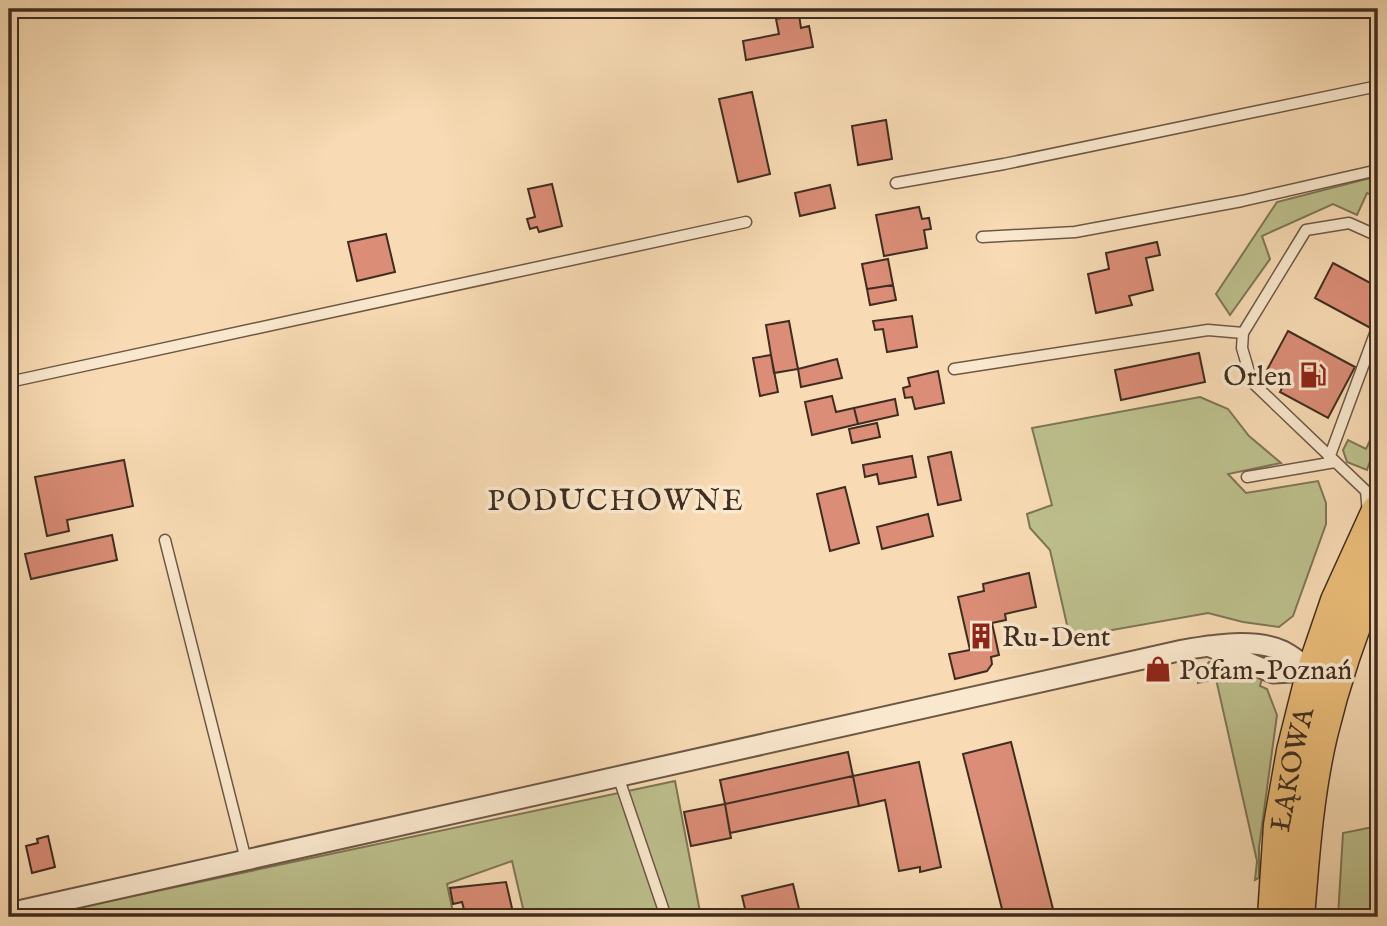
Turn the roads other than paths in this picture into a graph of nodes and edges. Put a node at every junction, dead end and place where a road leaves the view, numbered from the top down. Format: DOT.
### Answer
graph roads {
  1 [pos="1378,86"];
  2 [pos="1378,170"];
  3 [pos="896,183"];
  4 [pos="746,222"];
  5 [pos="1378,236"];
  6 [pos="982,237"];
  7 [pos="1376,331"];
  8 [pos="1244,332"];
  9 [pos="954,369"];
  10 [pos="9,382"];
  11 [pos="1332,460"];
  12 [pos="1247,477"];
  13 [pos="1375,526"];
  14 [pos="165,540"];
  15 [pos="1378,566"];
  16 [pos="1328,629"];
  17 [pos="1208,646"];
  18 [pos="1282,650"];
  19 [pos="1273,673"];
  20 [pos="1325,675"];
  21 [pos="1303,713"];
  22 [pos="618,776"];
  23 [pos="246,860"];
  24 [pos="9,913"];
  25 [pos="666,917"];
  26 [pos="1274,917"];
  27 [pos="1298,917"];
  1 -- 3 [label="lane"];
  2 -- 6 [label="lane"];
  4 -- 10 [label="lane"];
  5 -- 8 [label="lane"];
  7 -- 11 [label="lane"];
  8 -- 9 [label="lane"];
  8 -- 11 [label="lane"];
  11 -- 12 [label="lane"];
  11 -- 13 [label="lane"];
  13 -- 16 [label="main road, ŁĄKOWA"];
  14 -- 23 [label="lane"];
  15 -- 20 [label="main road, ŁĄKOWA"];
  16 -- 18 [label="street"];
  16 -- 20 [label="main road, ŁĄKOWA"];
  17 -- 18 [label="street"];
  17 -- 19 [label="street"];
  17 -- 22 [label="street"];
  18 -- 20 [label="street"];
  19 -- 20 [label="street"];
  19 -- 21 [label="street"];
  20 -- 21 [label="main road, ŁĄKOWA"];
  20 -- 27 [label="main road, ŁĄKOWA"];
  21 -- 26 [label="main road, ŁĄKOWA"];
  22 -- 23 [label="street"];
  22 -- 25 [label="lane"];
  23 -- 24 [label="street"];
}
